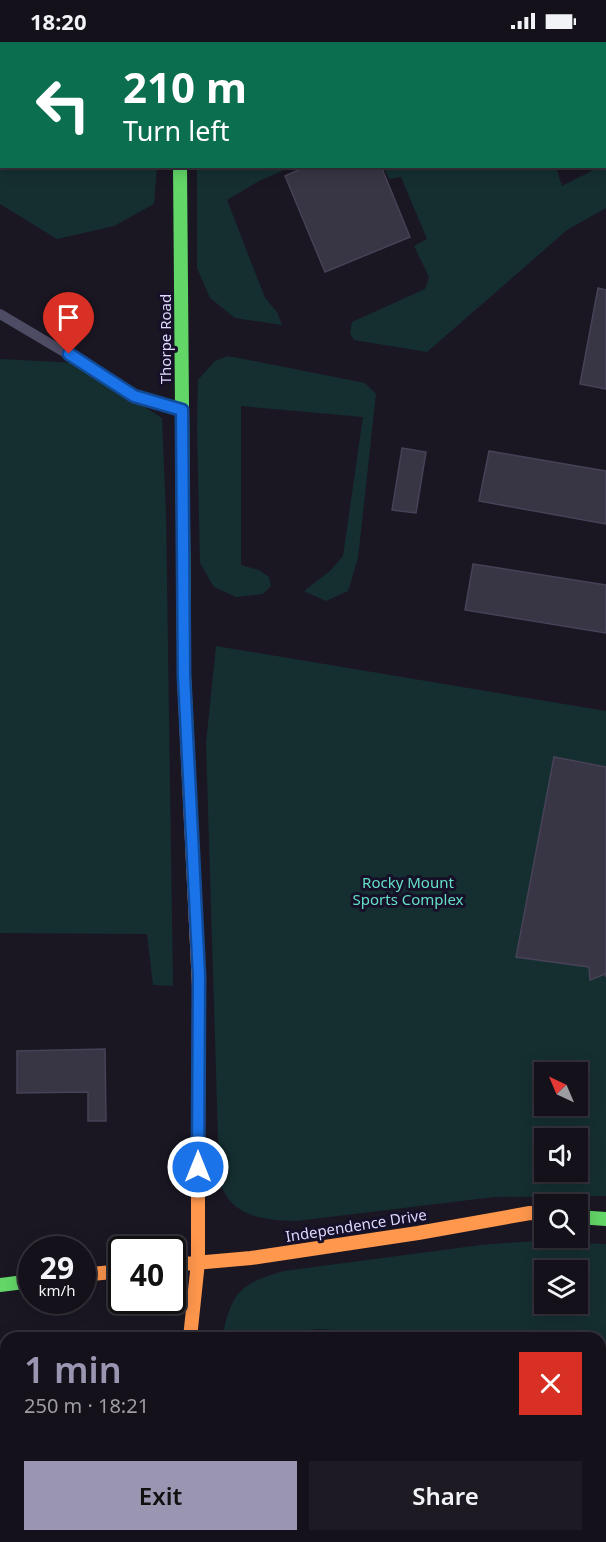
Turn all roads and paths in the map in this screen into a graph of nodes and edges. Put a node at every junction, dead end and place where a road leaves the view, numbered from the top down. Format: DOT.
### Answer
graph roads {
  1 [pos="180,168"];
  2 [pos="0,314"];
  3 [pos="182,410"];
  4 [pos="534,1213"];
  5 [pos="588,1218"];
  6 [pos="606,1219"];
  7 [pos="198,1262"];
  8 [pos="186,1263"];
  9 [pos="18,1283"];
  10 [pos="0,1285"];
  11 [pos="191,1332"];
  1 -- 3 [label="street, Thorpe Road"];
  2 -- 3 [label="lane"];
  3 -- 7 [label="street, Thorpe Road"];
  4 -- 7 [label="street, Independence Drive"];
  5 -- 6 [label="street"];
  7 -- 8 [label="street, Independence Drive"];
  7 -- 11 [label="street, Thorpe Road"];
  9 -- 10 [label="street"];
}
